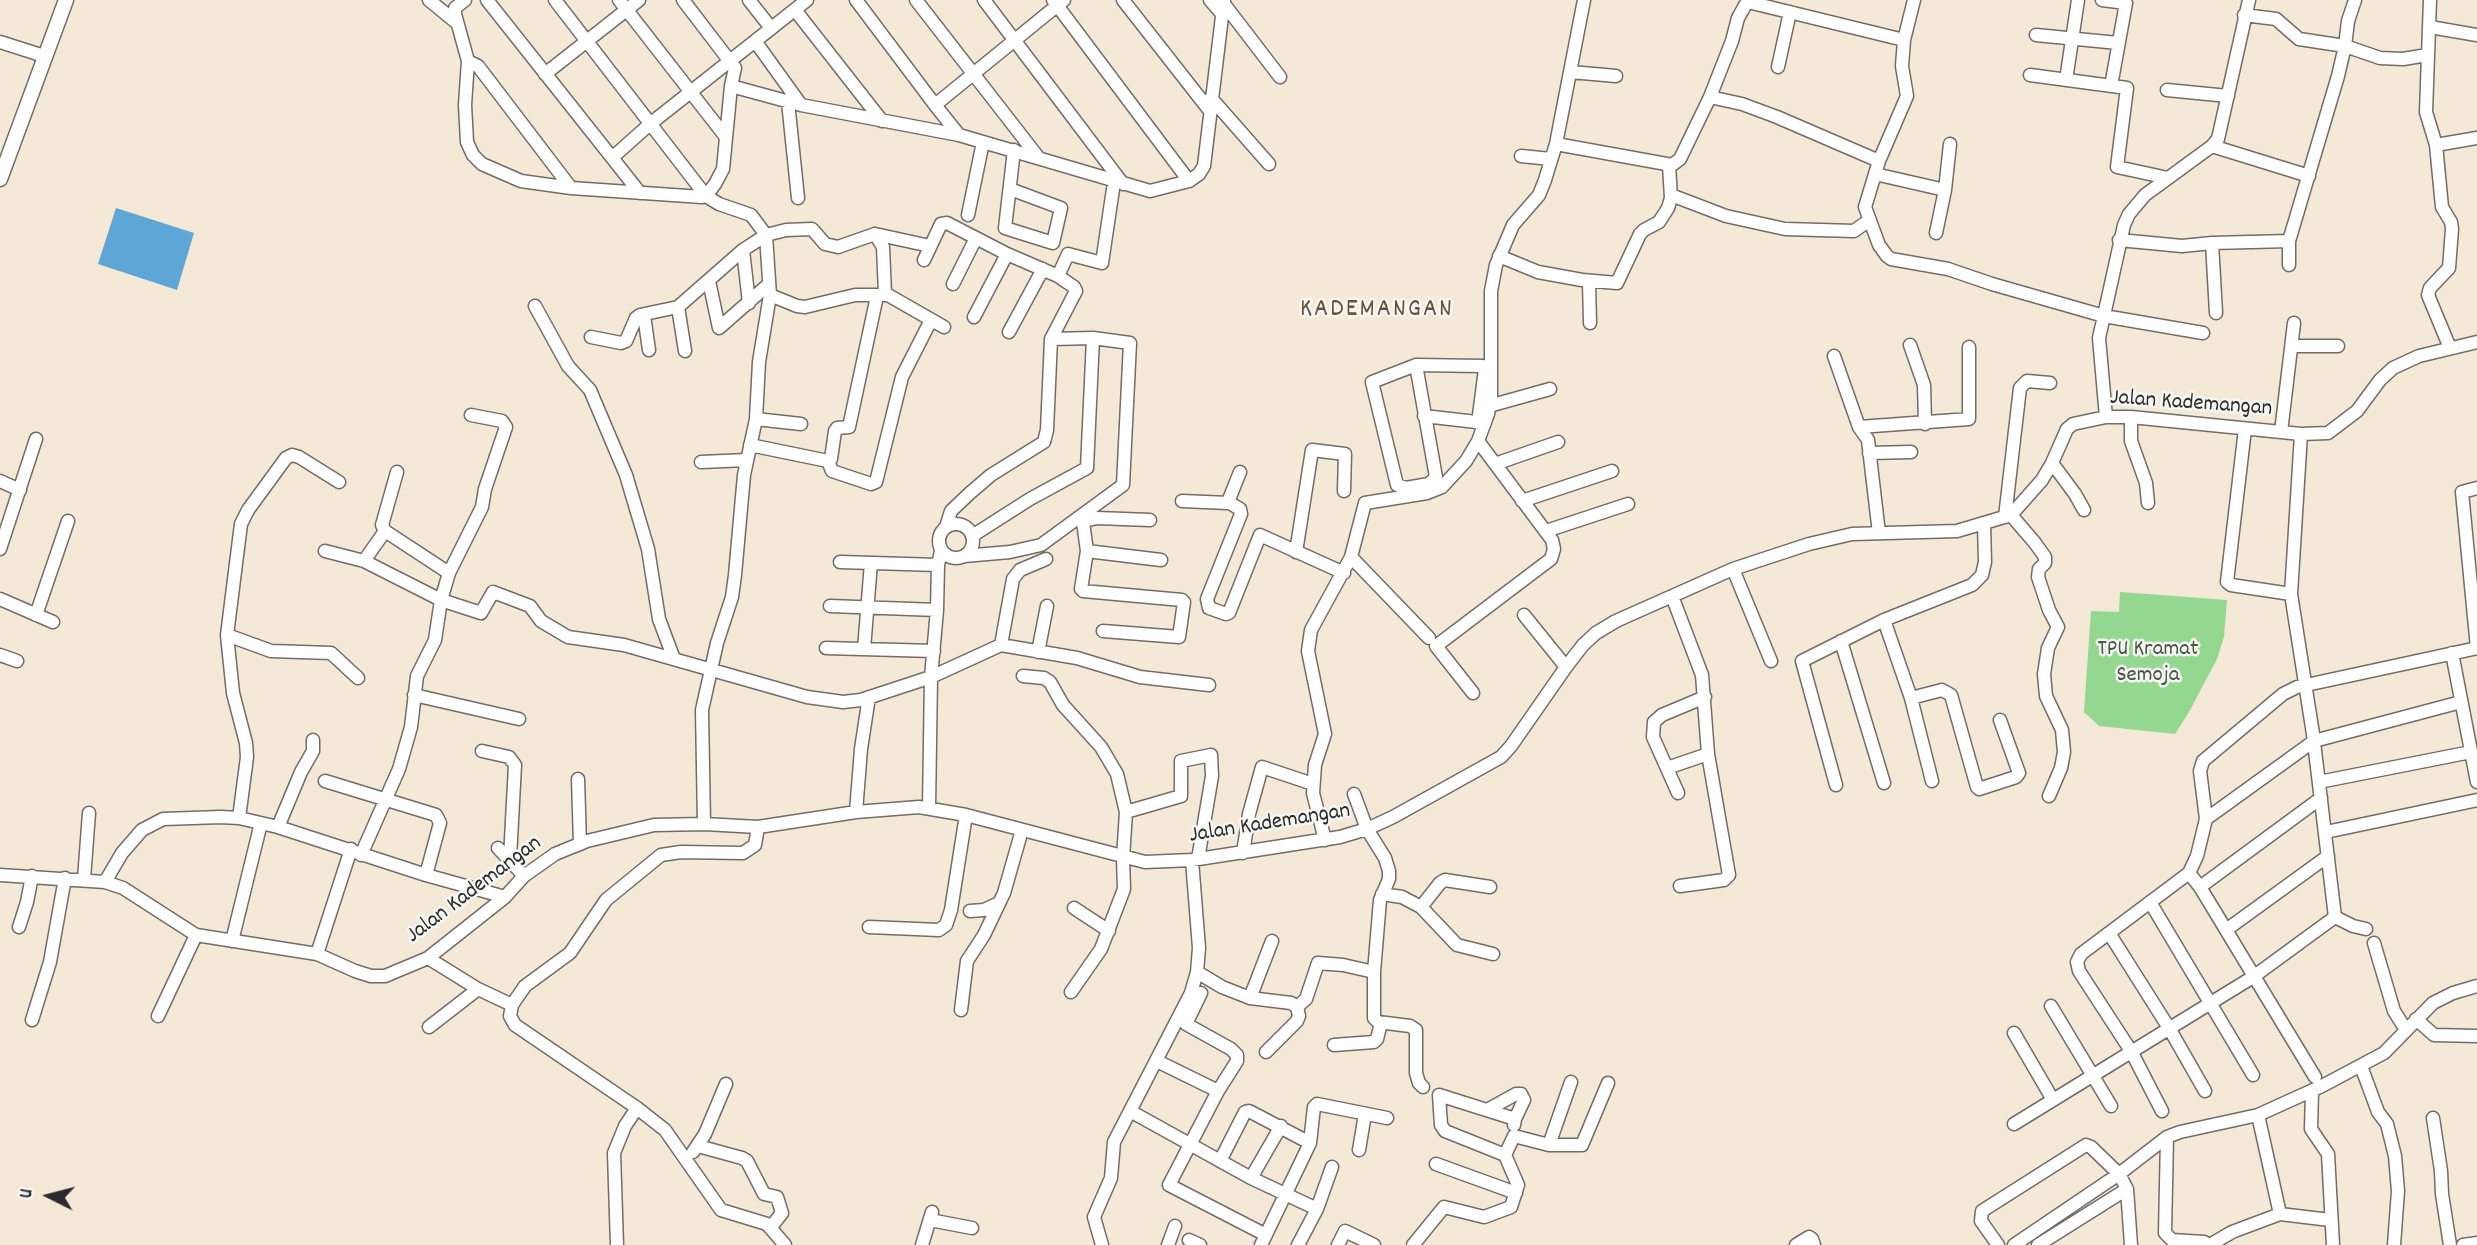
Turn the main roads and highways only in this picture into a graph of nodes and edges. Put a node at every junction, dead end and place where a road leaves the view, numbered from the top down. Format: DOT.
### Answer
graph roads {
  1 [pos="66,0"];
  2 [pos="0,180"];
  1 -- 2 [label="main road"];
}
